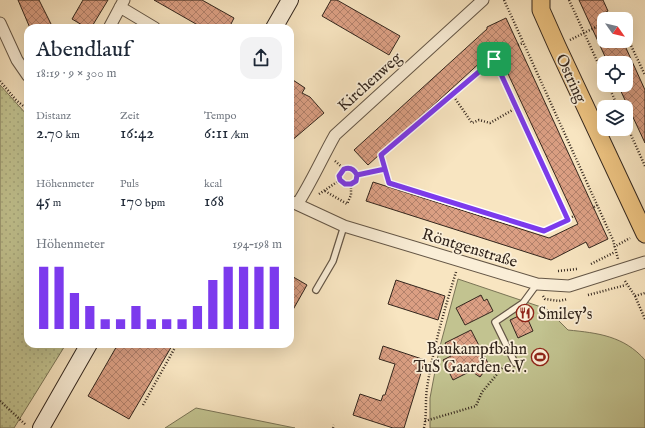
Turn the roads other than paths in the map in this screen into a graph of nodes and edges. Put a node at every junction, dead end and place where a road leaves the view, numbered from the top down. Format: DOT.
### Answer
graph roads {
  1 [pos="290,0"];
  2 [pos="483,0"];
  3 [pos="537,3"];
  4 [pos="122,4"];
  5 [pos="0,23"];
  6 [pos="111,24"];
  7 [pos="150,24"];
  8 [pos="276,24"];
  9 [pos="24,70"];
  10 [pos="294,202"];
  11 [pos="344,226"];
  12 [pos="645,234"];
  13 [pos="645,262"];
  14 [pos="537,284"];
  15 [pos="316,290"];
  16 [pos="87,348"];
  17 [pos="515,363"];
  18 [pos="41,428"];
  1 -- 8 [label="street"];
  2 -- 10 [label="street, Kirchenweg"];
  3 -- 12 [label="main road, Ostring"];
  4 -- 6 [label="street"];
  4 -- 7 [label="street"];
  5 -- 9 [label="street"];
  10 -- 11 [label="street, Röntgenstraße"];
  11 -- 14 [label="street, Röntgenstraße"];
  11 -- 15 [label="lane"];
  13 -- 14 [label="street, Röntgenstraße"];
  14 -- 17 [label="lane"];
  16 -- 18 [label="street"];
}
